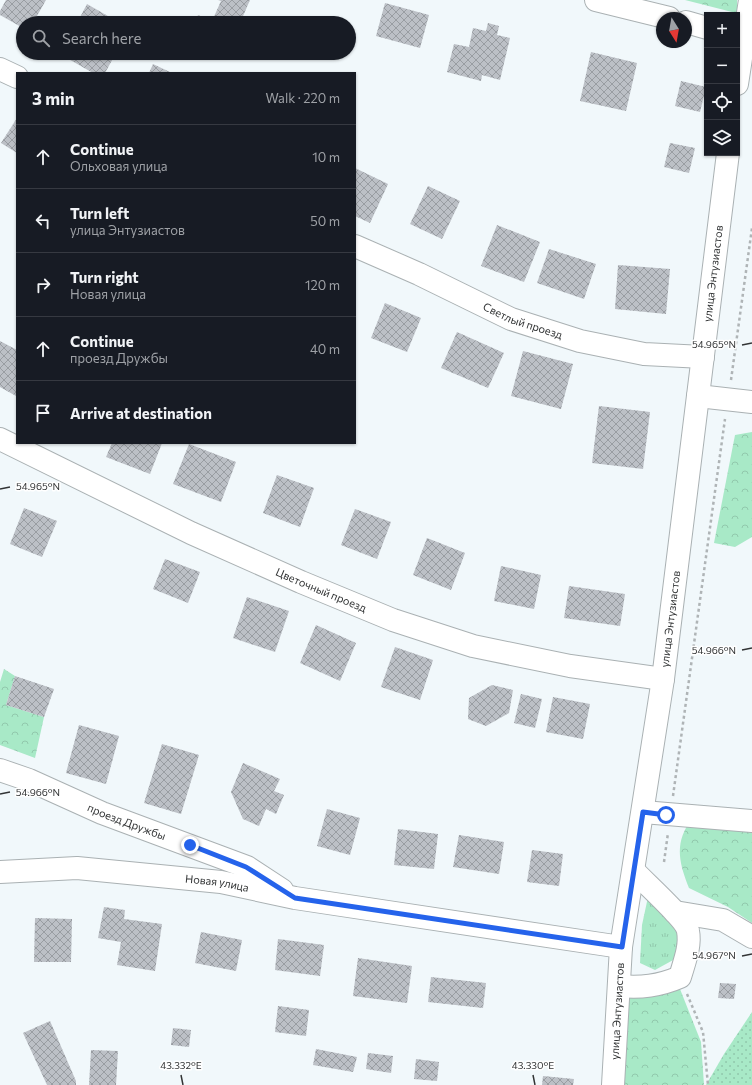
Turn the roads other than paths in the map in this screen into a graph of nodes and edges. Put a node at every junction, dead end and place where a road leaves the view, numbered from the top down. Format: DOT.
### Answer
graph roads {
  1 [pos="596,0"];
  2 [pos="750,0"];
  3 [pos="656,15"];
  4 [pos="692,24"];
  5 [pos="704,27"];
  6 [pos="741,36"];
  7 [pos="740,48"];
  8 [pos="0,69"];
  9 [pos="16,77"];
  10 [pos="728,156"];
  11 [pos="356,246"];
  12 [pos="703,357"];
  13 [pos="698,396"];
  14 [pos="752,402"];
  15 [pos="0,439"];
  16 [pos="663,678"];
  17 [pos="0,770"];
  18 [pos="643,812"];
  19 [pos="752,821"];
  20 [pos="634,871"];
  21 [pos="0,872"];
  22 [pos="295,898"];
  23 [pos="675,912"];
  24 [pos="752,937"];
  25 [pos="622,947"];
  26 [pos="620,986"];
  27 [pos="613,1085"];
  1 -- 3 [label="street"];
  2 -- 6 [label="street"];
  4 -- 5 [label="street"];
  6 -- 7 [label="street"];
  8 -- 9 [label="street"];
  10 -- 12 [label="street, улица Энтузиастов"];
  11 -- 12 [label="street, Светлый проезд"];
  12 -- 13 [label="street, улица Энтузиастов"];
  13 -- 14 [label="street"];
  13 -- 16 [label="street, улица Энтузиастов"];
  15 -- 16 [label="street, Цветочный проезд"];
  16 -- 18 [label="street, улица Энтузиастов"];
  17 -- 22 [label="street, проезд Дружбы"];
  18 -- 19 [label="street"];
  18 -- 20 [label="street, улица Энтузиастов"];
  20 -- 23 [label="street"];
  20 -- 25 [label="street, улица Энтузиастов"];
  21 -- 22 [label="street, Новая улица"];
  22 -- 25 [label="street, Новая улица"];
  23 -- 24 [label="street"];
  23 -- 26 [label="street"];
  25 -- 26 [label="street, улица Энтузиастов"];
  26 -- 27 [label="street, улица Энтузиастов"];
}
